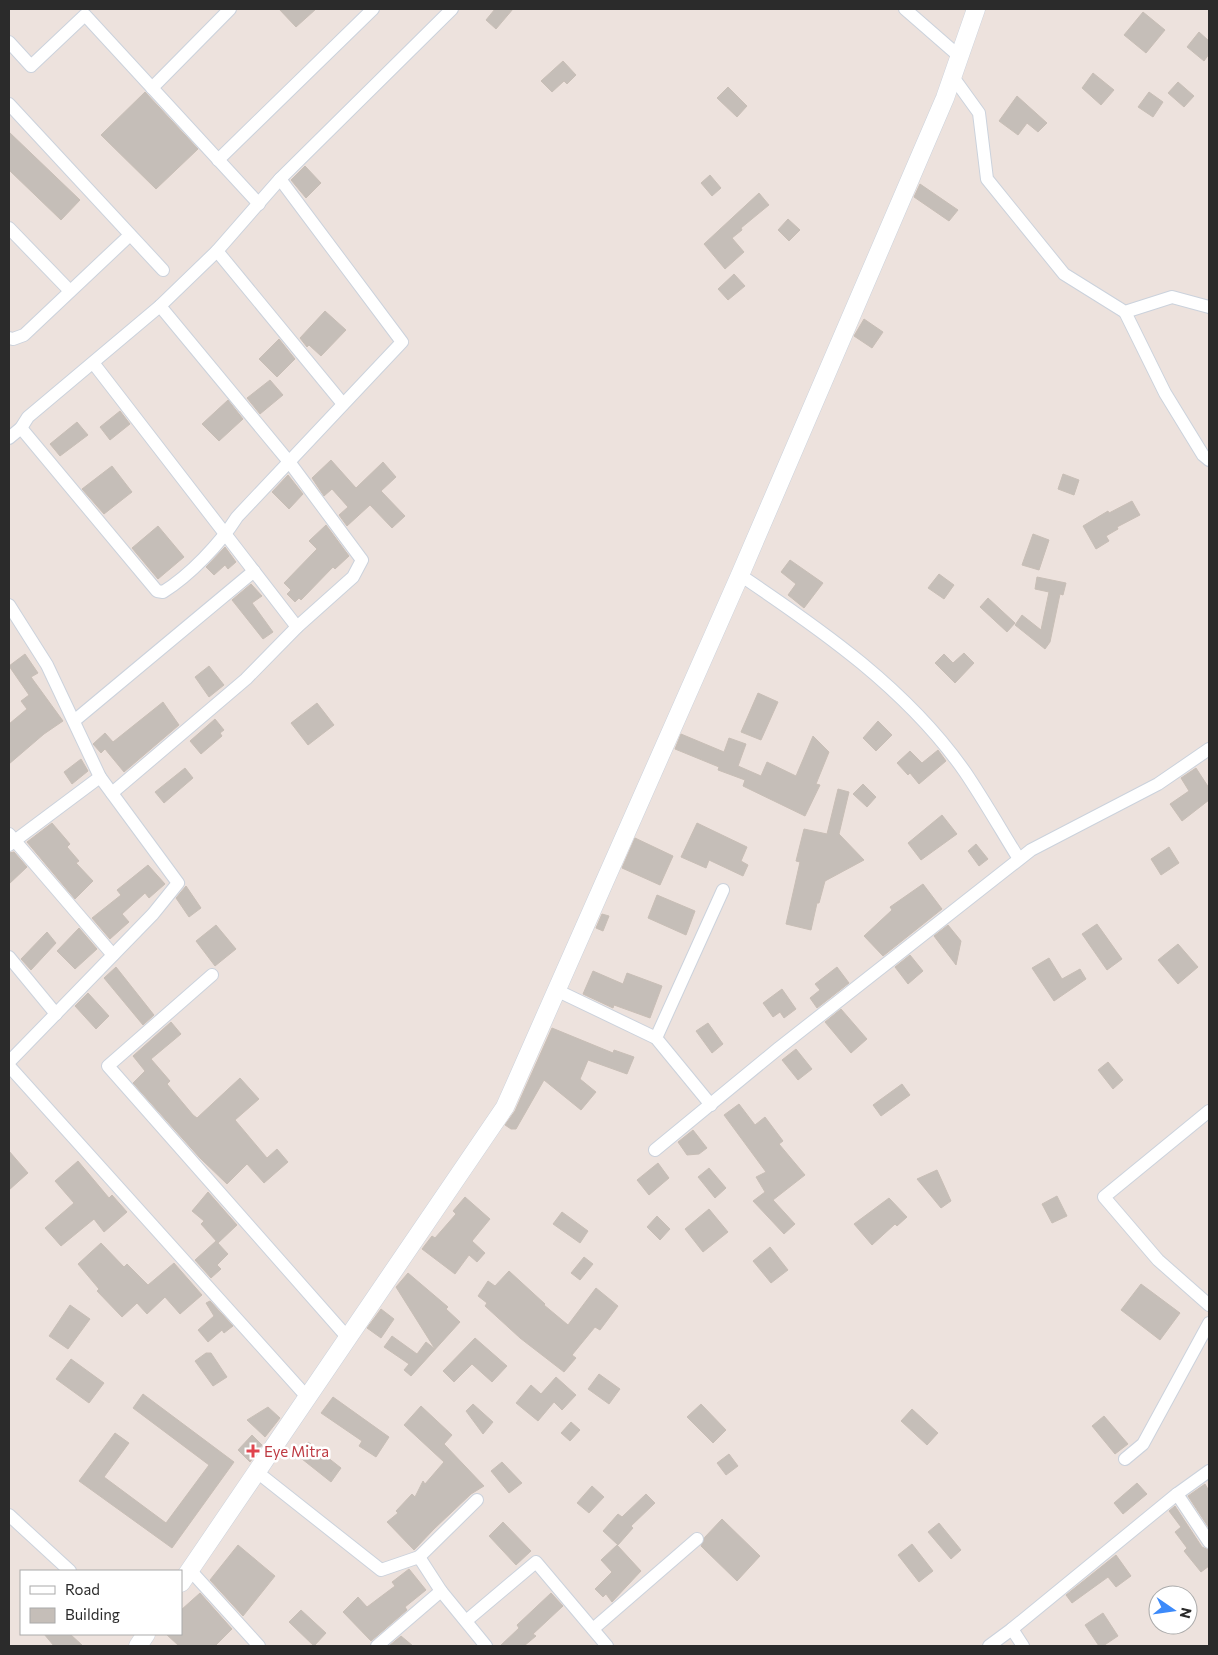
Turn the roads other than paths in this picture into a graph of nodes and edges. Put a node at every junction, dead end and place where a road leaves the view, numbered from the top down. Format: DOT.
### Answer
graph roads {
  1 [pos="230,9"];
  2 [pos="452,9"];
  3 [pos="905,9"];
  4 [pos="976,9"];
  5 [pos="365,11"];
  6 [pos="88,12"];
  7 [pos="9,42"];
  8 [pos="960,57"];
  9 [pos="953,76"];
  10 [pos="152,88"];
  11 [pos="9,104"];
  12 [pos="218,160"];
  13 [pos="280,179"];
  14 [pos="259,204"];
  15 [pos="9,228"];
  16 [pos="130,235"];
  17 [pos="217,251"];
  18 [pos="163,270"];
  19 [pos="70,292"];
  20 [pos="160,306"];
  21 [pos="1209,307"];
  22 [pos="1125,312"];
  23 [pos="9,338"];
  24 [pos="94,364"];
  25 [pos="343,404"];
  26 [pos="21,428"];
  27 [pos="9,438"];
  28 [pos="1209,460"];
  29 [pos="290,463"];
  30 [pos="226,535"];
  31 [pos="254,570"];
  32 [pos="740,575"];
  33 [pos="9,604"];
  34 [pos="297,627"];
  35 [pos="74,721"];
  36 [pos="1209,749"];
  37 [pos="100,777"];
  38 [pos="112,793"];
  39 [pos="10,839"];
  40 [pos="1019,859"];
  41 [pos="723,890"];
  42 [pos="113,955"];
  43 [pos="9,957"];
  44 [pos="212,975"];
  45 [pos="556,990"];
  46 [pos="56,1014"];
  47 [pos="656,1038"];
  48 [pos="9,1062"];
  49 [pos="9,1066"];
  50 [pos="711,1106"];
  51 [pos="1209,1111"];
  52 [pos="655,1150"];
  53 [pos="1209,1305"];
  54 [pos="1209,1323"];
  55 [pos="348,1338"];
  56 [pos="308,1398"];
  57 [pos="1125,1459"];
  58 [pos="1209,1471"];
  59 [pos="257,1472"];
  60 [pos="1177,1494"];
  61 [pos="477,1500"];
  62 [pos="9,1515"];
  63 [pos="697,1539"];
  64 [pos="1209,1542"];
  65 [pos="419,1557"];
  66 [pos="69,1570"];
  67 [pos="185,1577"];
  68 [pos="441,1591"];
  69 [pos="466,1621"];
  70 [pos="593,1628"];
  71 [pos="1012,1628"];
  72 [pos="259,1646"];
  73 [pos="377,1646"];
  74 [pos="486,1646"];
  75 [pos="607,1646"];
  76 [pos="989,1646"];
  77 [pos="1023,1646"];
  1 -- 10 [label="street"];
  2 -- 13 [label="street"];
  3 -- 8 [label="street"];
  4 -- 8 [label="street"];
  5 -- 12 [label="street"];
  6 -- 7 [label="street"];
  6 -- 10 [label="street"];
  8 -- 9 [label="street"];
  9 -- 22 [label="street"];
  9 -- 32 [label="street"];
  10 -- 12 [label="street"];
  11 -- 16 [label="street"];
  12 -- 14 [label="street"];
  13 -- 14 [label="street"];
  13 -- 25 [label="street"];
  14 -- 17 [label="street"];
  15 -- 19 [label="street"];
  16 -- 18 [label="street"];
  16 -- 19 [label="street"];
  17 -- 20 [label="street"];
  17 -- 25 [label="street"];
  19 -- 23 [label="street"];
  20 -- 24 [label="street"];
  20 -- 29 [label="street"];
  21 -- 22 [label="street"];
  22 -- 28 [label="street"];
  24 -- 26 [label="street"];
  24 -- 30 [label="street"];
  25 -- 29 [label="street"];
  26 -- 27 [label="street"];
  26 -- 30 [label="street"];
  29 -- 30 [label="street"];
  29 -- 34 [label="street"];
  30 -- 31 [label="street"];
  31 -- 34 [label="street"];
  31 -- 35 [label="street"];
  32 -- 40 [label="street"];
  32 -- 45 [label="street"];
  33 -- 35 [label="street"];
  34 -- 38 [label="street"];
  35 -- 37 [label="street"];
  36 -- 40 [label="street"];
  37 -- 38 [label="street"];
  37 -- 39 [label="street"];
  38 -- 42 [label="street"];
  39 -- 42 [label="street"];
  40 -- 50 [label="street"];
  41 -- 47 [label="street"];
  42 -- 46 [label="street"];
  43 -- 46 [label="street"];
  44 -- 55 [label="street"];
  45 -- 47 [label="street"];
  45 -- 55 [label="street"];
  46 -- 48 [label="street"];
  47 -- 50 [label="street"];
  49 -- 56 [label="street"];
  50 -- 52 [label="street"];
  51 -- 53 [label="street"];
  54 -- 57 [label="street"];
  55 -- 56 [label="street"];
  56 -- 59 [label="street"];
  58 -- 60 [label="street"];
  59 -- 65 [label="street"];
  59 -- 67 [label="street"];
  60 -- 64 [label="street"];
  60 -- 71 [label="street"];
  61 -- 65 [label="street"];
  62 -- 66 [label="street"];
  63 -- 70 [label="street"];
  65 -- 68 [label="street"];
  67 -- 72 [label="street"];
  68 -- 69 [label="street"];
  68 -- 73 [label="street"];
  69 -- 70 [label="street"];
  69 -- 74 [label="street"];
  70 -- 75 [label="street"];
  71 -- 76 [label="street"];
  71 -- 77 [label="street"];
}
